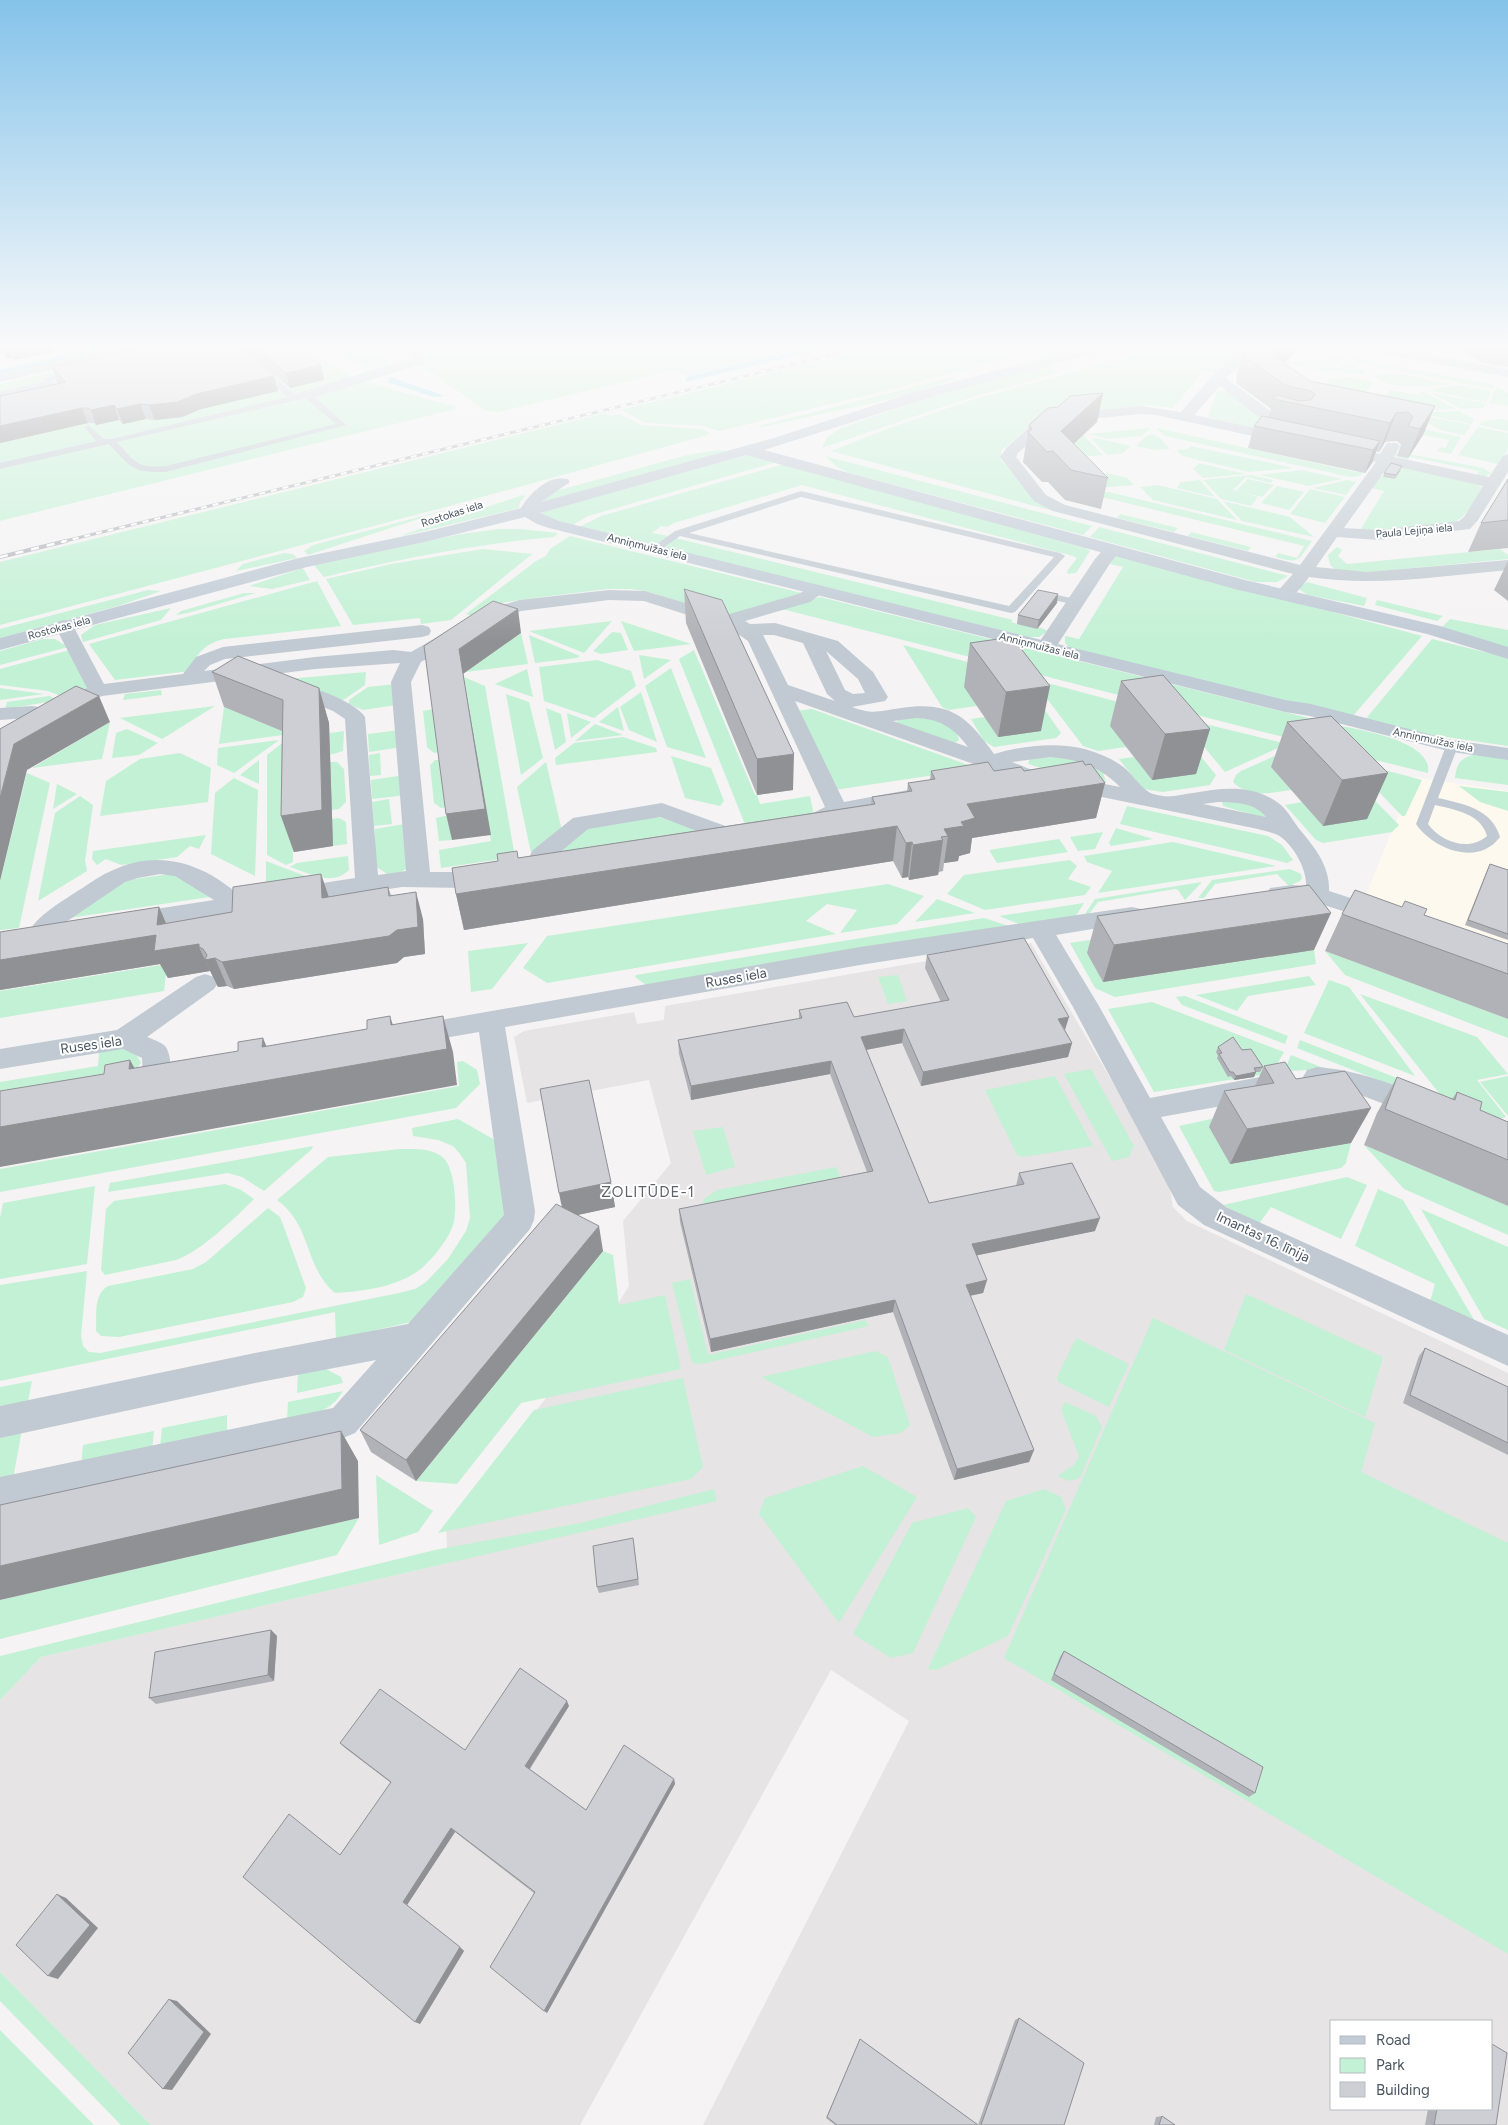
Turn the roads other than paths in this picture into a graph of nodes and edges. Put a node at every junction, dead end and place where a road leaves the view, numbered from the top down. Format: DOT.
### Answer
graph roads {
  1 [pos="102,443"];
  2 [pos="108,443"];
  3 [pos="269,443"];
  4 [pos="768,443"];
  5 [pos="818,443"];
  6 [pos="1020,443"];
  7 [pos="1366,443"];
  8 [pos="1324,446"];
  9 [pos="699,448"];
  10 [pos="746,450"];
  11 [pos="1388,453"];
  12 [pos="0,466"];
  13 [pos="1501,471"];
  14 [pos="579,477"];
  15 [pos="850,478"];
  16 [pos="562,482"];
  17 [pos="516,494"];
  18 [pos="528,511"];
  19 [pos="454,513"];
  20 [pos="572,529"];
  21 [pos="1332,532"];
  22 [pos="678,533"];
  23 [pos="429,536"];
  24 [pos="654,550"];
  25 [pos="1112,550"];
  26 [pos="322,558"];
  27 [pos="1508,565"];
  28 [pos="1304,571"];
  29 [pos="817,590"];
  30 [pos="1029,591"];
  31 [pos="1284,594"];
  32 [pos="1076,602"];
  33 [pos="726,621"];
  34 [pos="64,626"];
  35 [pos="747,630"];
  36 [pos="422,631"];
  37 [pos="811,639"];
  38 [pos="0,644"];
  39 [pos="1046,648"];
  40 [pos="1508,653"];
  41 [pos="414,658"];
  42 [pos="262,669"];
  43 [pos="192,678"];
  44 [pos="778,688"];
  45 [pos="98,691"];
  46 [pos="0,714"];
  47 [pos="48,715"];
  48 [pos="865,720"];
  49 [pos="0,743"];
  50 [pos="1452,746"];
  51 [pos="1508,754"];
  52 [pos="991,773"];
  53 [pos="926,794"];
  54 [pos="1142,799"];
  55 [pos="1431,800"];
  56 [pos="837,810"];
  57 [pos="795,828"];
  58 [pos="693,845"];
  59 [pos="419,880"];
  60 [pos="367,884"];
  61 [pos="1317,895"];
  62 [pos="1252,898"];
  63 [pos="234,904"];
  64 [pos="1157,912"];
  65 [pos="107,924"];
  66 [pos="1405,926"];
  67 [pos="78,928"];
  68 [pos="1040,929"];
  69 [pos="205,983"];
  70 [pos="491,1020"];
  71 [pos="389,1038"];
  72 [pos="124,1039"];
  73 [pos="0,1059"];
  74 [pos="130,1083"];
  75 [pos="1142,1110"];
  76 [pos="1444,1117"];
  77 [pos="417,1337"];
  78 [pos="1508,1351"];
  79 [pos="0,1422"];
  80 [pos="0,1495"];
  1 -- 12 [label="lane"];
  2 -- 3 [label="lane"];
  4 -- 10 [label="street, Rostokas iela"];
  5 -- 15 [label="street"];
  6 -- 28 [label="street"];
  7 -- 11 [label="street"];
  8 -- 11 [label="street"];
  9 -- 10 [label="street"];
  10 -- 15 [label="street"];
  10 -- 18 [label="street, Rostokas iela"];
  11 -- 13 [label="street"];
  11 -- 13 [label="street"];
  11 -- 21 [label="street"];
  13 -- 21 [label="street, Paula Lejiņa iela"];
  14 -- 16 [label="street"];
  15 -- 25 [label="street"];
  16 -- 17 [label="street"];
  16 -- 18 [label="street"];
  18 -- 20 [label="street, Anniņmuižas iela"];
  18 -- 23 [label="street, Rostokas iela"];
  19 -- 26 [label="street, Rostokas iela"];
  20 -- 23 [label="street, Anniņmuižas iela"];
  20 -- 24 [label="street, Anniņmuižas iela"];
  21 -- 28 [label="street"];
  22 -- 24 [label="lane"];
  22 -- 30 [label="lane"];
  22 -- 30 [label="lane"];
  23 -- 26 [label="street, Rostokas iela"];
  24 -- 29 [label="street, Anniņmuižas iela"];
  25 -- 31 [label="street"];
  25 -- 32 [label="street"];
  26 -- 34 [label="street, Rostokas iela"];
  27 -- 28 [label="street"];
  28 -- 31 [label="street"];
  29 -- 33 [label="street"];
  29 -- 39 [label="street, Anniņmuižas iela"];
  30 -- 32 [label="lane"];
  31 -- 40 [label="street"];
  32 -- 39 [label="street"];
  33 -- 35 [label="street"];
  33 -- 41 [label="street"];
  34 -- 38 [label="street, Rostokas iela"];
  34 -- 45 [label="street"];
  35 -- 37 [label="street"];
  35 -- 44 [label="street"];
  36 -- 43 [label="street"];
  39 -- 50 [label="street, Anniņmuižas iela"];
  41 -- 42 [label="street"];
  41 -- 59 [label="street"];
  42 -- 43 [label="street"];
  42 -- 60 [label="street"];
  43 -- 45 [label="street"];
  44 -- 48 [label="street"];
  44 -- 56 [label="street"];
  45 -- 47 [label="street"];
  46 -- 47 [label="street"];
  47 -- 49 [label="street"];
  48 -- 52 [label="street"];
  48 -- 52 [label="street"];
  50 -- 51 [label="street, Anniņmuižas iela"];
  50 -- 55 [label="lane"];
  52 -- 54 [label="street"];
  52 -- 54 [label="street"];
  53 -- 56 [label="street"];
  54 -- 61 [label="street"];
  55 -- 55 [label="lane"];
  56 -- 57 [label="street"];
  58 -- 59 [label="street"];
  59 -- 60 [label="street"];
  60 -- 63 [label="street"];
  61 -- 62 [label="street"];
  61 -- 66 [label="street"];
  63 -- 65 [label="street"];
  63 -- 67 [label="street"];
  64 -- 68 [label="street, Ruses iela"];
  68 -- 70 [label="street, Ruses iela"];
  68 -- 75 [label="street, Imantas 16. līnija"];
  69 -- 72 [label="street"];
  70 -- 71 [label="street, Ruses iela"];
  70 -- 77 [label="street"];
  72 -- 73 [label="street, Ruses iela"];
  72 -- 74 [label="street, Ruses iela"];
  75 -- 76 [label="street"];
  75 -- 78 [label="street, Imantas 16. līnija"];
  77 -- 79 [label="street"];
  77 -- 80 [label="street"];
}
